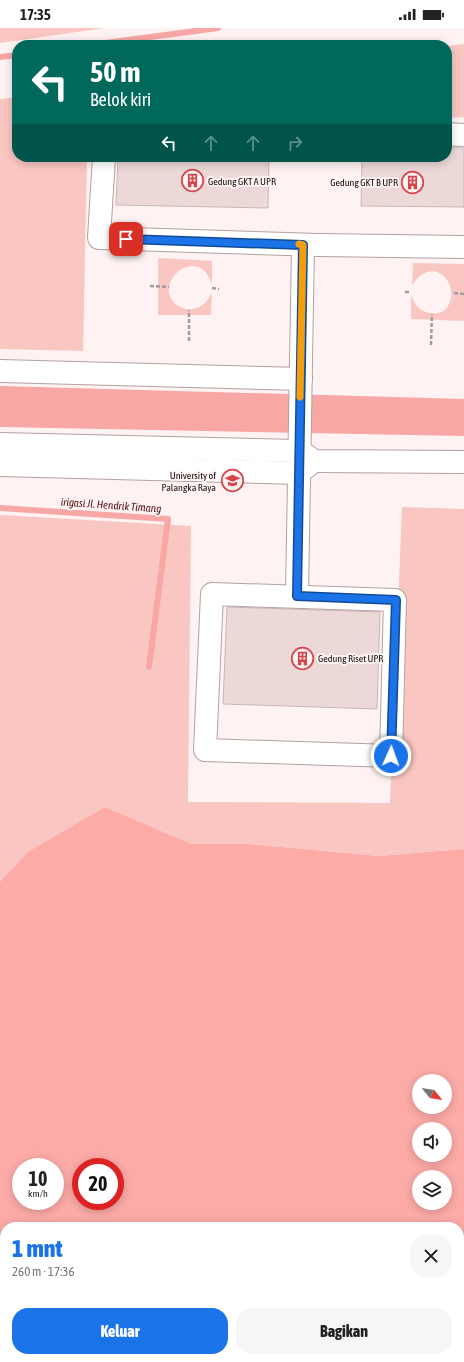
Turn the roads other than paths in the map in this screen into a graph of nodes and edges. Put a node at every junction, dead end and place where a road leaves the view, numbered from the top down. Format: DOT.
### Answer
graph roads {
  1 [pos="452,134"];
  2 [pos="464,134"];
  3 [pos="104,162"];
  4 [pos="311,245"];
  5 [pos="464,247"];
  6 [pos="0,371"];
  7 [pos="305,387"];
  8 [pos="0,444"];
  9 [pos="305,452"];
  10 [pos="464,462"];
  11 [pos="0,465"];
  12 [pos="304,596"];
  1 -- 2 [label="lane"];
  3 -- 4 [label="lane"];
  4 -- 5 [label="lane"];
  4 -- 7 [label="lane"];
  6 -- 7 [label="lane"];
  7 -- 9 [label="lane"];
  8 -- 9 [label="lane"];
  9 -- 10 [label="lane"];
  9 -- 11 [label="lane"];
  9 -- 12 [label="lane"];
  12 -- 12 [label="lane"];
}
